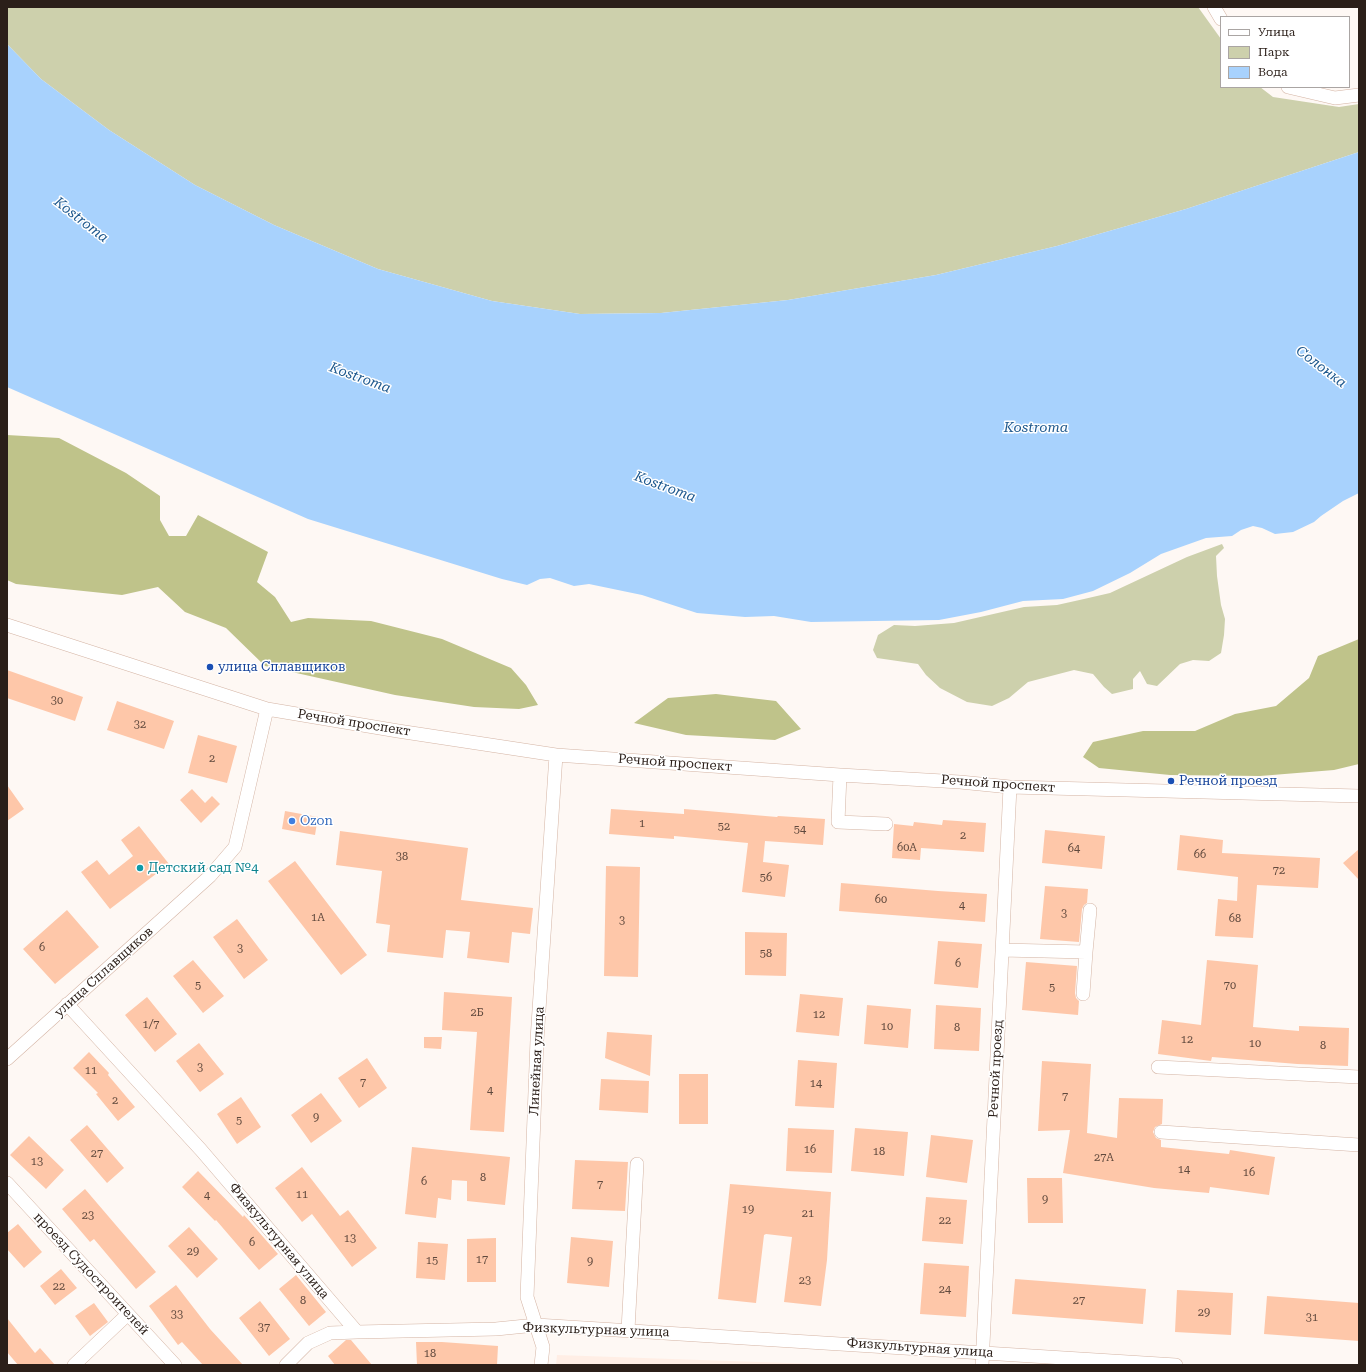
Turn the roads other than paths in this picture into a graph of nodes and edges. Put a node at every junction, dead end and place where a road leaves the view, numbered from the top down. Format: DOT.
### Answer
graph roads {
  1 [pos="1214,7"];
  2 [pos="1220,17"];
  3 [pos="1292,88"];
  4 [pos="1359,95"];
  5 [pos="7,625"];
  6 [pos="268,709"];
  7 [pos="556,755"];
  8 [pos="840,775"];
  9 [pos="1010,786"];
  10 [pos="1359,796"];
  11 [pos="886,824"];
  12 [pos="1090,910"];
  13 [pos="1002,950"];
  14 [pos="1086,952"];
  15 [pos="1084,994"];
  16 [pos="67,1004"];
  17 [pos="7,1059"];
  18 [pos="1158,1067"];
  19 [pos="1359,1077"];
  20 [pos="1161,1132"];
  21 [pos="1359,1146"];
  22 [pos="637,1164"];
  23 [pos="7,1183"];
  24 [pos="128,1314"];
  25 [pos="536,1324"];
  26 [pos="628,1330"];
  27 [pos="357,1332"];
  28 [pos="982,1358"];
  29 [pos="74,1365"];
  30 [pos="175,1365"];
  31 [pos="286,1365"];
  32 [pos="542,1365"];
  33 [pos="1176,1365"];
  1 -- 2 [label="street"];
  3 -- 4 [label="street"];
  5 -- 6 [label="street, Речной проспект"];
  6 -- 7 [label="street, Речной проспект"];
  6 -- 16 [label="street, улица Сплавщиков"];
  7 -- 8 [label="street, Речной проспект"];
  7 -- 25 [label="street, Линейная улица"];
  8 -- 9 [label="street, Речной проспект"];
  8 -- 11 [label="street"];
  9 -- 10 [label="street, Речной проспект"];
  9 -- 13 [label="street, Речной проезд"];
  12 -- 14 [label="street"];
  13 -- 14 [label="street"];
  13 -- 28 [label="street, Речной проезд"];
  14 -- 15 [label="street"];
  16 -- 17 [label="street, улица Сплавщиков"];
  16 -- 27 [label="street, Физкультурная улица"];
  18 -- 19 [label="street"];
  20 -- 21 [label="street"];
  22 -- 26 [label="street"];
  23 -- 24 [label="street, проезд Судостроителей"];
  24 -- 29 [label="street"];
  24 -- 30 [label="street, проезд Судостроителей"];
  25 -- 26 [label="street, Физкультурная улица"];
  25 -- 27 [label="street, Физкультурная улица"];
  25 -- 32 [label="street, Линейная улица"];
  26 -- 28 [label="street, Физкультурная улица"];
  27 -- 31 [label="street"];
  28 -- 33 [label="street, Физкультурная улица"];
}
